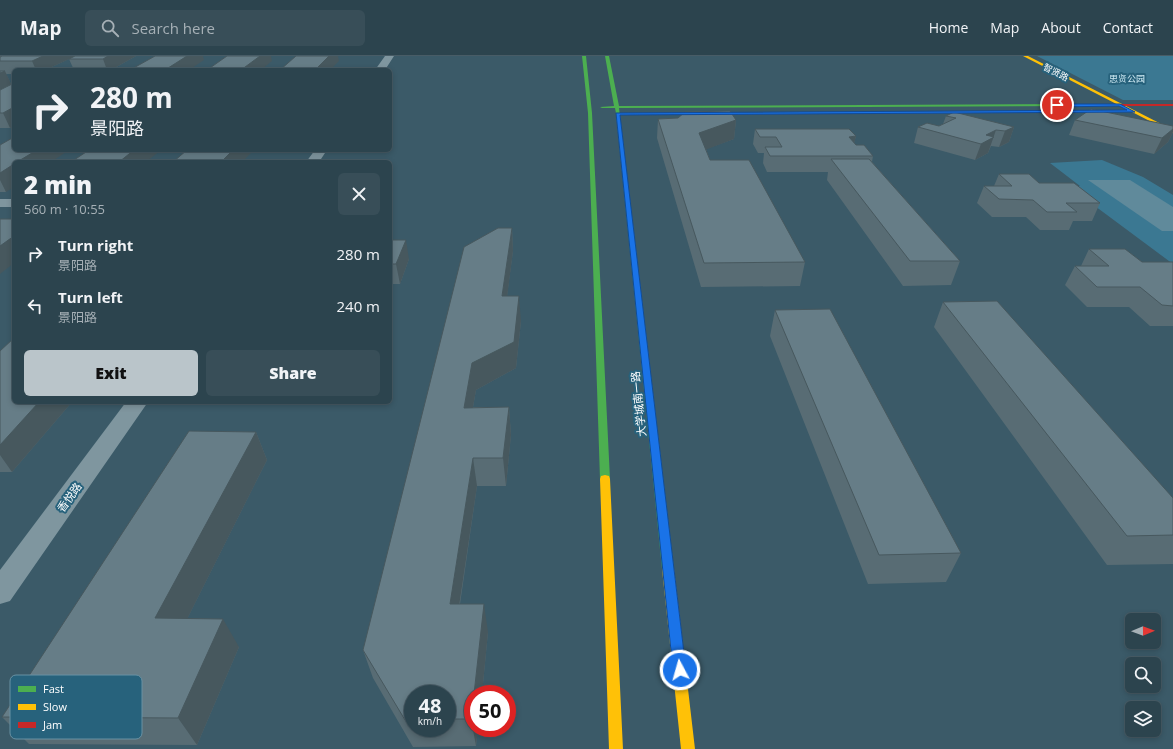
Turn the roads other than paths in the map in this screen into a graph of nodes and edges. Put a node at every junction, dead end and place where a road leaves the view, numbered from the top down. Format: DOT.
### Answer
graph roads {
  1 [pos="390,56"];
  2 [pos="584,56"];
  3 [pos="607,56"];
  4 [pos="1025,56"];
  5 [pos="381,68"];
  6 [pos="1120,105"];
  7 [pos="1173,105"];
  8 [pos="590,110"];
  9 [pos="617,110"];
  10 [pos="1133,112"];
  11 [pos="1173,112"];
  12 [pos="1173,132"];
  13 [pos="0,203"];
  14 [pos="12,203"];
  15 [pos="136,404"];
  16 [pos="0,592"];
  17 [pos="616,749"];
  18 [pos="688,749"];
  1 -- 5 [label="street"];
  2 -- 8 [label="main road"];
  3 -- 9 [label="main road, 大学城南一路"];
  4 -- 6 [label="main road, 智贤路"];
  6 -- 7 [label="main road"];
  6 -- 9 [label="main road"];
  6 -- 10 [label="main road, 智贤路"];
  8 -- 9 [label="main road"];
  8 -- 17 [label="main road"];
  9 -- 10 [label="main road"];
  9 -- 18 [label="main road, 大学城南一路"];
  10 -- 11 [label="main road"];
  10 -- 12 [label="main road, 智贤路"];
  13 -- 14 [label="street"];
  15 -- 16 [label="street, 香悦路"];
}
